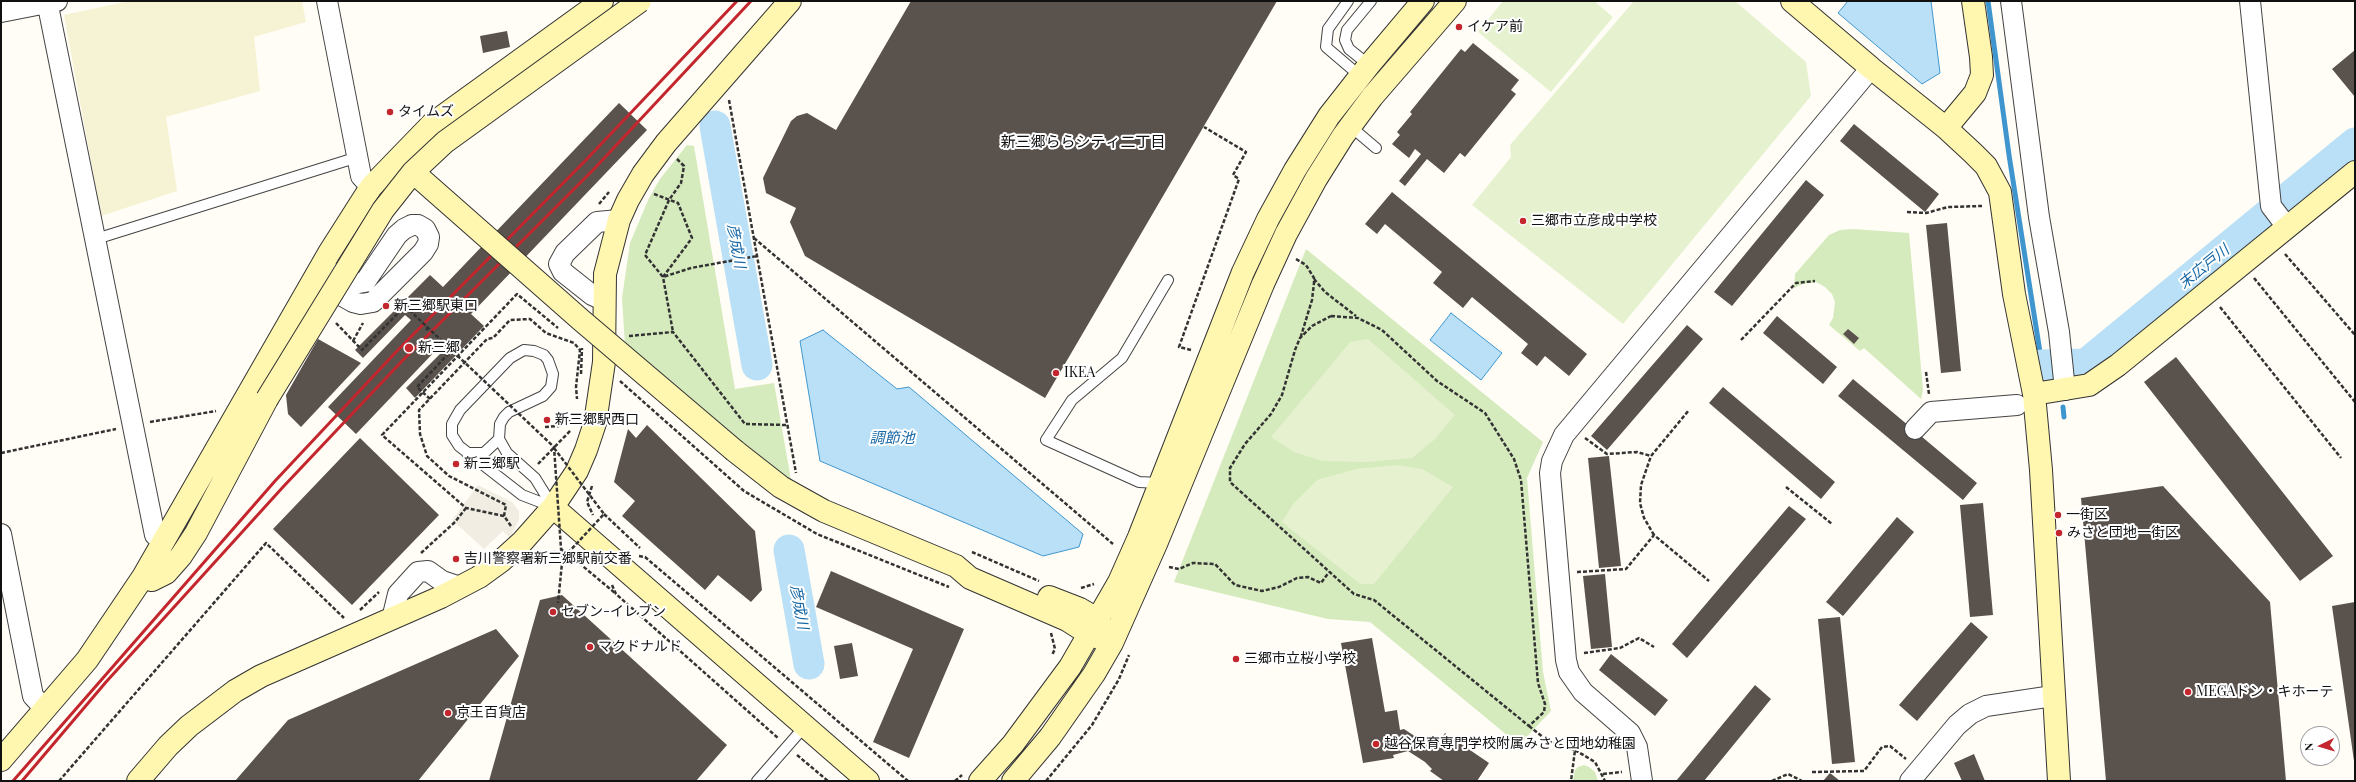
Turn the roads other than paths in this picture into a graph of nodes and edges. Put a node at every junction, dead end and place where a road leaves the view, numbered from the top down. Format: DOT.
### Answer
graph roads {
  1 [pos="327,1"];
  2 [pos="602,1"];
  3 [pos="640,1"];
  4 [pos="790,1"];
  5 [pos="1348,1"];
  6 [pos="1371,1"];
  7 [pos="1423,1"];
  8 [pos="1455,1"];
  9 [pos="1792,1"];
  10 [pos="1973,1"];
  11 [pos="2011,1"];
  12 [pos="2250,1"];
  13 [pos="51,2"];
  14 [pos="1,12"];
  15 [pos="1871,68"];
  16 [pos="1365,70"];
  17 [pos="1350,126"];
  18 [pos="1946,128"];
  19 [pos="1376,148"];
  20 [pos="358,156"];
  21 [pos="413,172"];
  22 [pos="2355,172"];
  23 [pos="370,187"];
  24 [pos="619,220"];
  25 [pos="2278,223"];
  26 [pos="96,239"];
  27 [pos="318,272"];
  28 [pos="369,278"];
  29 [pos="1168,280"];
  30 [pos="384,292"];
  31 [pos="603,300"];
  32 [pos="2065,390"];
  33 [pos="2026,399"];
  34 [pos="1915,429"];
  35 [pos="499,439"];
  36 [pos="467,453"];
  37 [pos="1159,483"];
  38 [pos="553,507"];
  39 [pos="1,534"];
  40 [pos="162,541"];
  41 [pos="143,577"];
  42 [pos="460,587"];
  43 [pos="392,619"];
  44 [pos="1093,627"];
  45 [pos="1122,647"];
  46 [pos="2053,696"];
  47 [pos="45,709"];
  48 [pos="805,726"];
  49 [pos="1,760"];
  50 [pos="972,776"];
  51 [pos="138,781"];
  52 [pos="757,781"];
  53 [pos="868,781"];
  54 [pos="1013,781"];
  55 [pos="1642,781"];
  56 [pos="1910,781"];
  57 [pos="2059,781"];
  1 -- 20 [label="street"];
  2 -- 23 [label="street"];
  3 -- 21 [label="street, bridge"];
  4 -- 24 [label="street"];
  5 -- 16 [label="lane"];
  6 -- 16 [label="lane"];
  7 -- 16 [label="street"];
  8 -- 17 [label="street"];
  9 -- 15 [label="street"];
  10 -- 18 [label="street"];
  11 -- 32 [label="street"];
  12 -- 25 [label="street"];
  13 -- 14 [label="street"];
  13 -- 26 [label="street"];
  15 -- 18 [label="street"];
  15 -- 55 [label="street"];
  16 -- 37 [label="street"];
  17 -- 19 [label="lane"];
  17 -- 45 [label="street"];
  18 -- 33 [label="street"];
  20 -- 23 [label="street"];
  20 -- 26 [label="lane"];
  21 -- 41 [label="street, bridge"];
  21 -- 44 [label="street, bridge"];
  22 -- 25 [label="street"];
  23 -- 27 [label="street"];
  24 -- 31 [label="street"];
  24 -- 31 [label="street"];
  25 -- 32 [label="street"];
  26 -- 40 [label="street"];
  27 -- 28 [label="street"];
  27 -- 30 [label="street"];
  27 -- 40 [label="street"];
  28 -- 30 [label="street"];
  28 -- 30 [label="street"];
  29 -- 37 [label="lane"];
  31 -- 38 [label="street"];
  32 -- 33 [label="street"];
  33 -- 34 [label="street"];
  33 -- 46 [label="street"];
  35 -- 36 [label="lane"];
  35 -- 36 [label="lane"];
  35 -- 38 [label="lane"];
  36 -- 38 [label="lane"];
  37 -- 44 [label="street"];
  38 -- 42 [label="street"];
  38 -- 48 [label="street"];
  39 -- 47 [label="street"];
  40 -- 41 [label="street"];
  41 -- 47 [label="street"];
  42 -- 43 [label="street"];
  42 -- 43 [label="street"];
  43 -- 51 [label="street"];
  44 -- 45 [label="street"];
  44 -- 50 [label="street"];
  45 -- 54 [label="street"];
  46 -- 56 [label="street"];
  46 -- 57 [label="street"];
  47 -- 49 [label="street"];
  48 -- 52 [label="lane"];
  48 -- 53 [label="street"];
}
